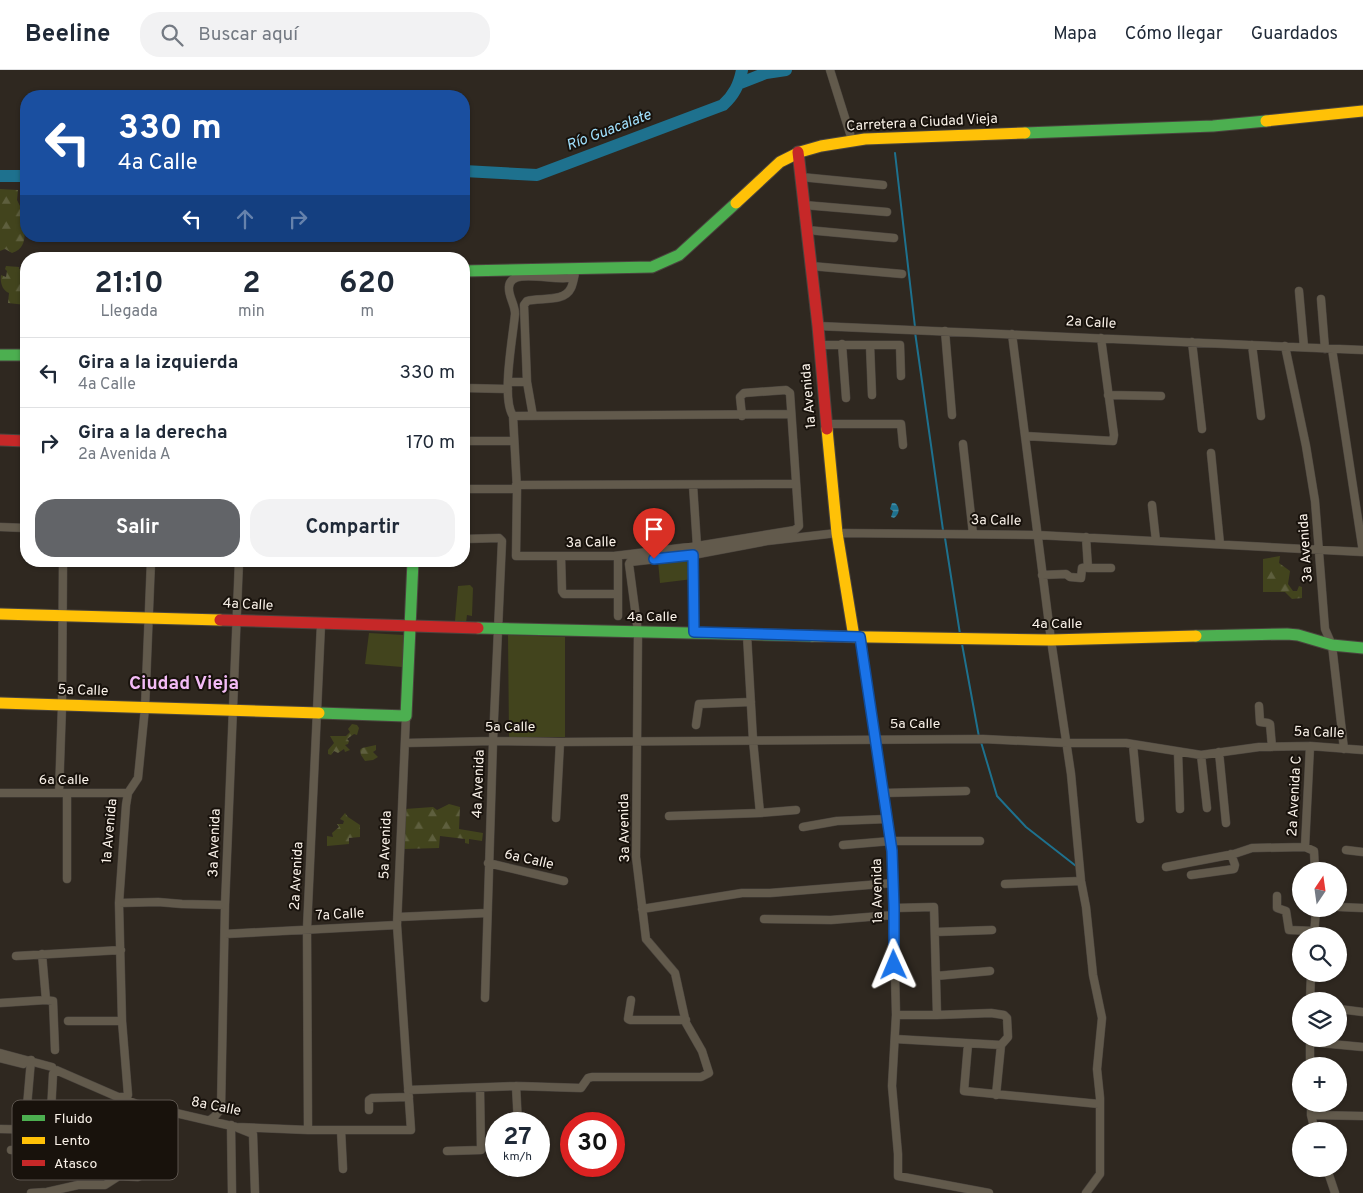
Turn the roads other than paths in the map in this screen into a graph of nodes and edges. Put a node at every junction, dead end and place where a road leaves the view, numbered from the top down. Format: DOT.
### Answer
graph roads {
  1 [pos="830,70"];
  2 [pos="1363,111"];
  3 [pos="852,140"];
  4 [pos="800,151"];
  5 [pos="801,177"];
  6 [pos="883,185"];
  7 [pos="804,206"];
  8 [pos="887,212"];
  9 [pos="807,230"];
  10 [pos="894,238"];
  11 [pos="811,266"];
  12 [pos="470,271"];
  13 [pos="575,273"];
  14 [pos="902,274"];
  15 [pos="1299,291"];
  16 [pos="1321,299"];
  17 [pos="818,326"];
  18 [pos="945,331"];
  19 [pos="1012,334"];
  20 [pos="1101,338"];
  21 [pos="1192,342"];
  22 [pos="820,344"];
  23 [pos="842,344"];
  24 [pos="870,345"];
  25 [pos="1252,345"];
  26 [pos="1285,346"];
  27 [pos="1304,348"];
  28 [pos="1328,349"];
  29 [pos="1363,350"];
  30 [pos="0,355"];
  31 [pos="20,355"];
  32 [pos="901,376"];
  33 [pos="527,382"];
  34 [pos="508,385"];
  35 [pos="470,388"];
  36 [pos="872,395"];
  37 [pos="1108,395"];
  38 [pos="1161,396"];
  39 [pos="846,398"];
  40 [pos="791,414"];
  41 [pos="952,415"];
  42 [pos="513,416"];
  43 [pos="534,416"];
  44 [pos="742,416"];
  45 [pos="1261,416"];
  46 [pos="827,424"];
  47 [pos="1202,429"];
  48 [pos="1025,436"];
  49 [pos="0,440"];
  50 [pos="20,441"];
  51 [pos="470,441"];
  52 [pos="514,441"];
  53 [pos="963,444"];
  54 [pos="903,445"];
  55 [pos="1211,452"];
  56 [pos="796,484"];
  57 [pos="693,485"];
  58 [pos="516,487"];
  59 [pos="470,489"];
  60 [pos="1152,505"];
  61 [pos="0,527"];
  62 [pos="20,528"];
  63 [pos="837,533"];
  64 [pos="973,534"];
  65 [pos="1037,535"];
  66 [pos="1086,537"];
  67 [pos="470,539"];
  68 [pos="1156,541"];
  69 [pos="1220,544"];
  70 [pos="697,546"];
  71 [pos="1318,549"];
  72 [pos="1363,552"];
  73 [pos="693,555"];
  74 [pos="561,556"];
  75 [pos="618,556"];
  76 [pos="630,562"];
  77 [pos="1088,566"];
  78 [pos="63,567"];
  79 [pos="151,567"];
  80 [pos="239,567"];
  81 [pos="413,567"];
  82 [pos="1111,568"];
  83 [pos="1042,575"];
  84 [pos="618,594"];
  85 [pos="0,614"];
  86 [pos="63,615"];
  87 [pos="618,616"];
  88 [pos="149,617"];
  89 [pos="237,620"];
  90 [pos="321,624"];
  91 [pos="411,627"];
  92 [pos="499,629"];
  93 [pos="638,632"];
  94 [pos="694,632"];
  95 [pos="748,635"];
  96 [pos="857,637"];
  97 [pos="1051,640"];
  98 [pos="1332,645"];
  99 [pos="1363,648"];
  100 [pos="751,702"];
  101 [pos="0,703"];
  102 [pos="62,706"];
  103 [pos="1259,706"];
  104 [pos="145,708"];
  105 [pos="232,711"];
  106 [pos="318,714"];
  107 [pos="406,716"];
  108 [pos="696,725"];
  109 [pos="753,740"];
  110 [pos="874,740"];
  111 [pos="493,741"];
  112 [pos="636,741"];
  113 [pos="560,742"];
  114 [pos="405,743"];
  115 [pos="1067,743"];
  116 [pos="1133,744"];
  117 [pos="1310,746"];
  118 [pos="1272,747"];
  119 [pos="1344,749"];
  120 [pos="1363,750"];
  121 [pos="1178,752"];
  122 [pos="1218,752"];
  123 [pos="1201,755"];
  124 [pos="966,792"];
  125 [pos="0,793"];
  126 [pos="63,793"];
  127 [pos="128,793"];
  128 [pos="883,793"];
  129 [pos="1207,808"];
  130 [pos="1180,809"];
  131 [pos="796,810"];
  132 [pos="760,813"];
  133 [pos="668,816"];
  134 [pos="556,818"];
  135 [pos="887,819"];
  136 [pos="1140,819"];
  137 [pos="1226,823"];
  138 [pos="803,826"];
  139 [pos="980,840"];
  140 [pos="891,841"];
  141 [pos="843,846"];
  142 [pos="1305,847"];
  143 [pos="1346,850"];
  144 [pos="1363,852"];
  145 [pos="1231,854"];
  146 [pos="1315,862"];
  147 [pos="488,863"];
  148 [pos="1166,866"];
  149 [pos="1191,875"];
  150 [pos="66,879"];
  151 [pos="564,881"];
  152 [pos="1081,881"];
  153 [pos="893,883"];
  154 [pos="1005,884"];
  155 [pos="1277,896"];
  156 [pos="119,903"];
  157 [pos="225,905"];
  158 [pos="1348,907"];
  159 [pos="1363,908"];
  160 [pos="642,909"];
  161 [pos="894,911"];
  162 [pos="486,912"];
  163 [pos="764,919"];
  164 [pos="397,921"];
  165 [pos="307,929"];
  166 [pos="992,930"];
  167 [pos="1292,930"];
  168 [pos="935,932"];
  169 [pos="225,934"];
  170 [pos="121,950"];
  171 [pos="42,954"];
  172 [pos="16,956"];
  173 [pos="990,971"];
  174 [pos="936,976"];
  175 [pos="485,998"];
  176 [pos="46,1000"];
  177 [pos="631,1000"];
  178 [pos="0,1003"];
  179 [pos="1347,1010"];
  180 [pos="1363,1012"];
  181 [pos="896,1015"];
  182 [pos="938,1015"];
  183 [pos="68,1020"];
  184 [pos="686,1020"];
  185 [pos="122,1021"];
  186 [pos="895,1039"];
  187 [pos="968,1044"];
  188 [pos="1001,1045"];
  189 [pos="1347,1045"];
  190 [pos="1363,1047"];
  191 [pos="55,1050"];
  192 [pos="0,1053"];
  193 [pos="0,1058"];
  194 [pos="31,1060"];
  195 [pos="23,1064"];
  196 [pos="53,1069"];
  197 [pos="516,1086"];
  198 [pos="480,1088"];
  199 [pos="409,1094"];
  200 [pos="996,1095"];
  201 [pos="118,1097"];
  202 [pos="28,1100"];
  203 [pos="51,1100"];
  204 [pos="126,1100"];
  205 [pos="1099,1104"];
  206 [pos="369,1110"];
  207 [pos="517,1112"];
  208 [pos="1311,1112"];
  209 [pos="178,1113"];
  210 [pos="1311,1115"];
  211 [pos="1363,1116"];
  212 [pos="210,1120"];
  213 [pos="1313,1122"];
  214 [pos="233,1126"];
  215 [pos="308,1130"];
  216 [pos="342,1130"];
  217 [pos="411,1130"];
  218 [pos="447,1151"];
  219 [pos="343,1169"];
  220 [pos="1330,1177"];
  221 [pos="113,1180"];
  222 [pos="32,1193"];
  223 [pos="232,1193"];
  224 [pos="255,1193"];
  225 [pos="989,1193"];
  226 [pos="1086,1193"];
  227 [pos="1335,1193"];
  1 -- 3 [label="street"];
  2 -- 3 [label="main road, Carretera a Ciudad Vieja"];
  3 -- 4 [label="main road, Carretera a Ciudad Vieja"];
  4 -- 5 [label="main road, 1a Avenida"];
  4 -- 13 [label="main road, Carretera a Ciudad Vieja"];
  5 -- 6 [label="street"];
  5 -- 7 [label="main road, 1a Avenida"];
  7 -- 8 [label="street"];
  7 -- 9 [label="main road, 1a Avenida"];
  9 -- 10 [label="street"];
  9 -- 11 [label="main road, 1a Avenida"];
  11 -- 14 [label="street"];
  11 -- 17 [label="main road, 1a Avenida"];
  12 -- 13 [label="main road, Carretera a Ciudad Vieja"];
  13 -- 33 [label="street"];
  13 -- 34 [label="street"];
  15 -- 27 [label="street"];
  16 -- 28 [label="street"];
  17 -- 18 [label="street, 2a Calle"];
  17 -- 22 [label="main road, 1a Avenida"];
  18 -- 19 [label="street, 2a Calle"];
  18 -- 41 [label="street"];
  19 -- 20 [label="street, 2a Calle"];
  19 -- 48 [label="street"];
  20 -- 21 [label="street, 2a Calle"];
  20 -- 37 [label="street"];
  21 -- 25 [label="street, 2a Calle"];
  21 -- 47 [label="street"];
  22 -- 23 [label="street"];
  22 -- 46 [label="main road, 1a Avenida"];
  23 -- 24 [label="street"];
  23 -- 39 [label="street"];
  24 -- 32 [label="street"];
  24 -- 36 [label="street"];
  25 -- 26 [label="street, 2a Calle"];
  25 -- 45 [label="street"];
  26 -- 27 [label="street, 2a Calle"];
  26 -- 71 [label="street, 3a Avenida"];
  27 -- 28 [label="street, 2a Calle"];
  28 -- 29 [label="street, 2a Calle"];
  28 -- 72 [label="street"];
  30 -- 31 [label="main road"];
  33 -- 34 [label="street"];
  33 -- 43 [label="street"];
  34 -- 35 [label="street"];
  34 -- 42 [label="street"];
  37 -- 38 [label="street"];
  37 -- 48 [label="street"];
  40 -- 44 [label="street"];
  40 -- 44 [label="street"];
  40 -- 56 [label="street"];
  42 -- 43 [label="street"];
  42 -- 52 [label="street"];
  43 -- 44 [label="street"];
  46 -- 54 [label="street"];
  46 -- 63 [label="main road, 1a Avenida"];
  48 -- 65 [label="street"];
  49 -- 50 [label="main road"];
  51 -- 52 [label="street"];
  52 -- 58 [label="street"];
  53 -- 64 [label="street"];
  55 -- 69 [label="street"];
  56 -- 57 [label="street"];
  56 -- 70 [label="street, 3a Calle"];
  57 -- 58 [label="street"];
  57 -- 70 [label="street"];
  58 -- 59 [label="street"];
  58 -- 74 [label="street, 3a Calle"];
  60 -- 68 [label="street"];
  61 -- 62 [label="street"];
  63 -- 64 [label="street, 3a Calle"];
  63 -- 73 [label="street, 3a Calle"];
  63 -- 96 [label="main road, 1a Avenida"];
  64 -- 65 [label="street, 3a Calle"];
  65 -- 66 [label="street, 3a Calle"];
  65 -- 83 [label="street"];
  66 -- 68 [label="street, 3a Calle"];
  66 -- 77 [label="street"];
  67 -- 92 [label="street, 4a Avenida"];
  68 -- 69 [label="street, 3a Calle"];
  69 -- 71 [label="street, 3a Calle"];
  70 -- 75 [label="street, 3a Calle"];
  71 -- 72 [label="street, 3a Calle"];
  71 -- 98 [label="street, 3a Avenida"];
  73 -- 76 [label="street, 3a Calle"];
  73 -- 94 [label="street"];
  74 -- 75 [label="street, 3a Calle"];
  74 -- 84 [label="street"];
  75 -- 84 [label="street"];
  76 -- 93 [label="street, 3a Avenida"];
  77 -- 82 [label="street"];
  77 -- 83 [label="street"];
  78 -- 86 [label="street"];
  79 -- 88 [label="street, 1a Avenida"];
  80 -- 89 [label="street, 3a Avenida"];
  81 -- 91 [label="main road, 5a Avenida"];
  83 -- 97 [label="street"];
  84 -- 87 [label="street"];
  85 -- 86 [label="main road, 4a Calle"];
  86 -- 88 [label="main road, 4a Calle"];
  86 -- 102 [label="street"];
  88 -- 89 [label="main road, 4a Calle"];
  88 -- 104 [label="street, 1a Avenida"];
  89 -- 90 [label="main road, 4a Calle"];
  89 -- 105 [label="street, 3a Avenida"];
  90 -- 91 [label="main road, 4a Calle"];
  90 -- 106 [label="street, 2a Avenida"];
  91 -- 92 [label="main road, 4a Calle"];
  91 -- 107 [label="main road, 5a Avenida"];
  92 -- 93 [label="main road, 4a Calle"];
  92 -- 111 [label="street, 4a Avenida"];
  93 -- 94 [label="main road, 4a Calle"];
  93 -- 112 [label="street, 3a Avenida"];
  94 -- 95 [label="main road, 4a Calle"];
  95 -- 96 [label="main road, 4a Calle"];
  95 -- 100 [label="street"];
  96 -- 97 [label="main road, 4a Calle"];
  96 -- 110 [label="street, 1a Avenida"];
  97 -- 98 [label="main road, 4a Calle"];
  97 -- 115 [label="street"];
  98 -- 99 [label="main road, 4a Calle"];
  98 -- 119 [label="street, 3a Avenida"];
  100 -- 108 [label="street"];
  100 -- 109 [label="street"];
  101 -- 102 [label="main road, 5a Calle"];
  102 -- 104 [label="main road, 5a Calle"];
  102 -- 126 [label="street"];
  103 -- 118 [label="street"];
  104 -- 105 [label="main road, 5a Calle"];
  104 -- 127 [label="street, 1a Avenida"];
  105 -- 106 [label="main road, 5a Calle"];
  105 -- 157 [label="street, 3a Avenida"];
  106 -- 107 [label="main road, 5a Calle"];
  106 -- 165 [label="street, 2a Avenida"];
  107 -- 114 [label="street, 5a Avenida"];
  109 -- 110 [label="street, 5a Calle"];
  109 -- 112 [label="street, 5a Calle"];
  109 -- 132 [label="street"];
  110 -- 115 [label="street, 5a Calle"];
  110 -- 128 [label="street, 1a Avenida"];
  111 -- 113 [label="street, 5a Calle"];
  111 -- 114 [label="street, 5a Calle"];
  111 -- 147 [label="street, 4a Avenida"];
  112 -- 113 [label="street, 5a Calle"];
  112 -- 160 [label="street, 3a Avenida"];
  113 -- 134 [label="street"];
  114 -- 164 [label="street, 5a Avenida"];
  115 -- 116 [label="street, 5a Calle"];
  115 -- 152 [label="street"];
  116 -- 121 [label="street, 5a Calle"];
  116 -- 136 [label="street"];
  117 -- 118 [label="street, 5a Calle"];
  117 -- 119 [label="street, 5a Calle"];
  117 -- 142 [label="street, 2a Avenida C"];
  118 -- 122 [label="street, 5a Calle"];
  119 -- 120 [label="street, 5a Calle"];
  121 -- 123 [label="street, 5a Calle"];
  121 -- 130 [label="street"];
  122 -- 123 [label="street, 5a Calle"];
  122 -- 137 [label="street"];
  123 -- 129 [label="street"];
  124 -- 128 [label="street"];
  125 -- 126 [label="street, 6a Calle"];
  126 -- 127 [label="street, 6a Calle"];
  126 -- 150 [label="street"];
  127 -- 156 [label="street, 1a Avenida"];
  128 -- 135 [label="street, 1a Avenida"];
  131 -- 132 [label="street"];
  132 -- 133 [label="street"];
  135 -- 138 [label="street"];
  135 -- 140 [label="street, 1a Avenida"];
  139 -- 140 [label="street"];
  140 -- 141 [label="street"];
  140 -- 153 [label="street, 1a Avenida"];
  142 -- 145 [label="street"];
  142 -- 146 [label="street, 2a Avenida C"];
  143 -- 144 [label="street"];
  145 -- 148 [label="street"];
  145 -- 149 [label="street"];
  147 -- 151 [label="street, 6a Calle"];
  147 -- 162 [label="street, 4a Avenida"];
  152 -- 154 [label="street"];
  152 -- 205 [label="street"];
  153 -- 160 [label="street"];
  153 -- 161 [label="street, 1a Avenida"];
  155 -- 167 [label="street"];
  156 -- 157 [label="street"];
  156 -- 170 [label="street, 1a Avenida"];
  157 -- 169 [label="street, 3a Avenida"];
  158 -- 159 [label="street"];
  160 -- 184 [label="street, 3a Avenida"];
  161 -- 163 [label="street"];
  161 -- 168 [label="street"];
  161 -- 181 [label="street, 1a Avenida"];
  162 -- 164 [label="street, 7a Calle"];
  162 -- 175 [label="street, 4a Avenida"];
  164 -- 165 [label="street, 7a Calle"];
  164 -- 199 [label="street, 5a Avenida"];
  165 -- 169 [label="street, 7a Calle"];
  165 -- 215 [label="street, 2a Avenida"];
  166 -- 168 [label="street"];
  168 -- 174 [label="street"];
  169 -- 212 [label="street, 3a Avenida"];
  170 -- 171 [label="street"];
  170 -- 185 [label="street, 1a Avenida"];
  171 -- 172 [label="street"];
  171 -- 176 [label="street"];
  173 -- 174 [label="street"];
  174 -- 182 [label="street"];
  176 -- 178 [label="street"];
  176 -- 191 [label="street"];
  177 -- 184 [label="street"];
  179 -- 180 [label="street"];
  181 -- 182 [label="street"];
  181 -- 186 [label="street, 1a Avenida"];
  182 -- 188 [label="street"];
  183 -- 185 [label="street"];
  184 -- 197 [label="street, 3a Avenida"];
  185 -- 201 [label="street, 1a Avenida"];
  186 -- 187 [label="street"];
  186 -- 225 [label="street, 1a Avenida"];
  187 -- 188 [label="street"];
  187 -- 200 [label="street"];
  188 -- 200 [label="street"];
  189 -- 190 [label="street"];
  192 -- 194 [label="street, 8a Calle"];
  193 -- 195 [label="street"];
  194 -- 196 [label="street, 8a Calle"];
  194 -- 202 [label="street"];
  196 -- 201 [label="street, 8a Calle"];
  196 -- 203 [label="street"];
  197 -- 198 [label="street"];
  197 -- 207 [label="street"];
  198 -- 199 [label="street"];
  198 -- 218 [label="street"];
  199 -- 206 [label="street"];
  199 -- 217 [label="street, 5a Avenida"];
  200 -- 205 [label="street"];
  201 -- 204 [label="street, 8a Calle"];
  205 -- 226 [label="street"];
  208 -- 210 [label="street"];
  209 -- 212 [label="street, 8a Calle"];
  210 -- 211 [label="street"];
  210 -- 213 [label="street"];
  212 -- 214 [label="street, 8a Calle"];
  214 -- 215 [label="street, 8a Calle"];
  214 -- 223 [label="street"];
  214 -- 224 [label="street"];
  215 -- 216 [label="street, 8a Calle"];
  216 -- 217 [label="street, 8a Calle"];
  216 -- 219 [label="street"];
  220 -- 227 [label="street"];
  221 -- 222 [label="street"];
}
